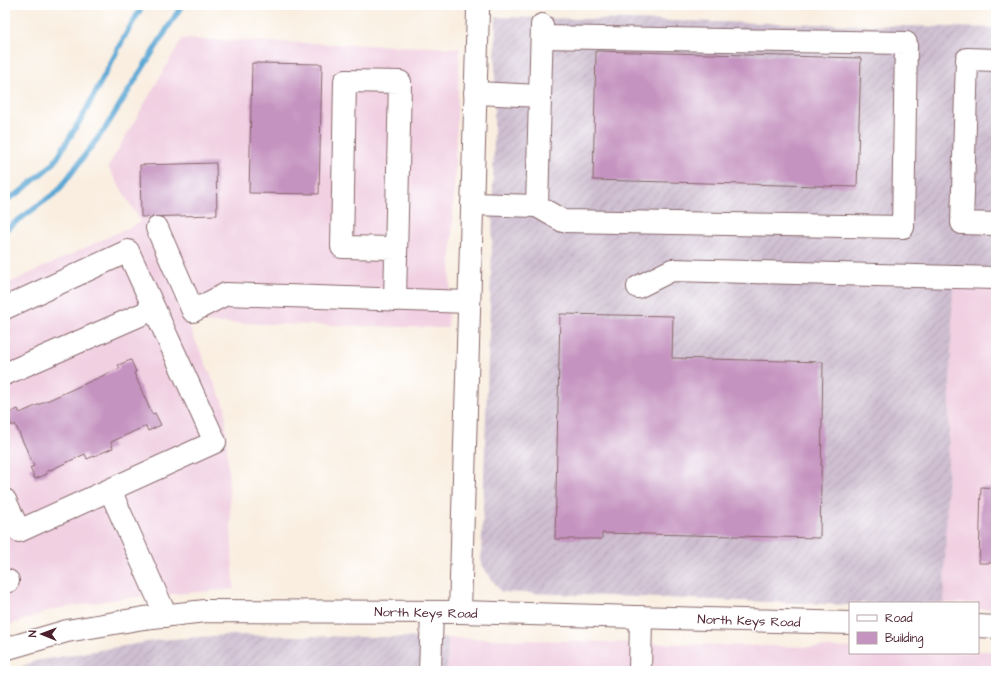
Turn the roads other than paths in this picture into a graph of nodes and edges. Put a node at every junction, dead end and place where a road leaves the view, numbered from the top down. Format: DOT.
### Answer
graph roads {
  1 [pos="478,10"];
  2 [pos="996,60"];
  3 [pos="475,93"];
  4 [pos="540,96"];
  5 [pos="472,204"];
  6 [pos="538,206"];
  7 [pos="996,224"];
  8 [pos="157,228"];
  9 [pos="396,248"];
  10 [pos="996,278"];
  11 [pos="638,287"];
  12 [pos="395,300"];
  13 [pos="469,302"];
  14 [pos="5,308"];
  15 [pos="154,309"];
  16 [pos="5,374"];
  17 [pos="110,490"];
  18 [pos="5,500"];
  19 [pos="432,612"];
  20 [pos="460,612"];
  21 [pos="166,616"];
  22 [pos="641,617"];
  23 [pos="849,623"];
  24 [pos="979,626"];
  25 [pos="996,627"];
  26 [pos="5,649"];
  27 [pos="430,671"];
  28 [pos="640,671"];
  1 -- 3 [label="street"];
  2 -- 7 [label="street"];
  3 -- 4 [label="street"];
  3 -- 5 [label="street"];
  4 -- 6 [label="street"];
  4 -- 6 [label="street"];
  5 -- 6 [label="street"];
  5 -- 13 [label="street"];
  8 -- 12 [label="street"];
  9 -- 9 [label="street"];
  9 -- 12 [label="street"];
  10 -- 11 [label="street"];
  12 -- 13 [label="street"];
  13 -- 20 [label="street"];
  14 -- 15 [label="street"];
  15 -- 16 [label="street"];
  15 -- 17 [label="street"];
  17 -- 18 [label="street"];
  17 -- 21 [label="street"];
  19 -- 20 [label="street, North Keys Road"];
  19 -- 21 [label="street, North Keys Road"];
  19 -- 27 [label="street"];
  20 -- 22 [label="street, North Keys Road"];
  21 -- 26 [label="street, North Keys Road"];
  22 -- 23 [label="street, North Keys Road"];
  22 -- 28 [label="street"];
  24 -- 25 [label="street"];
}
